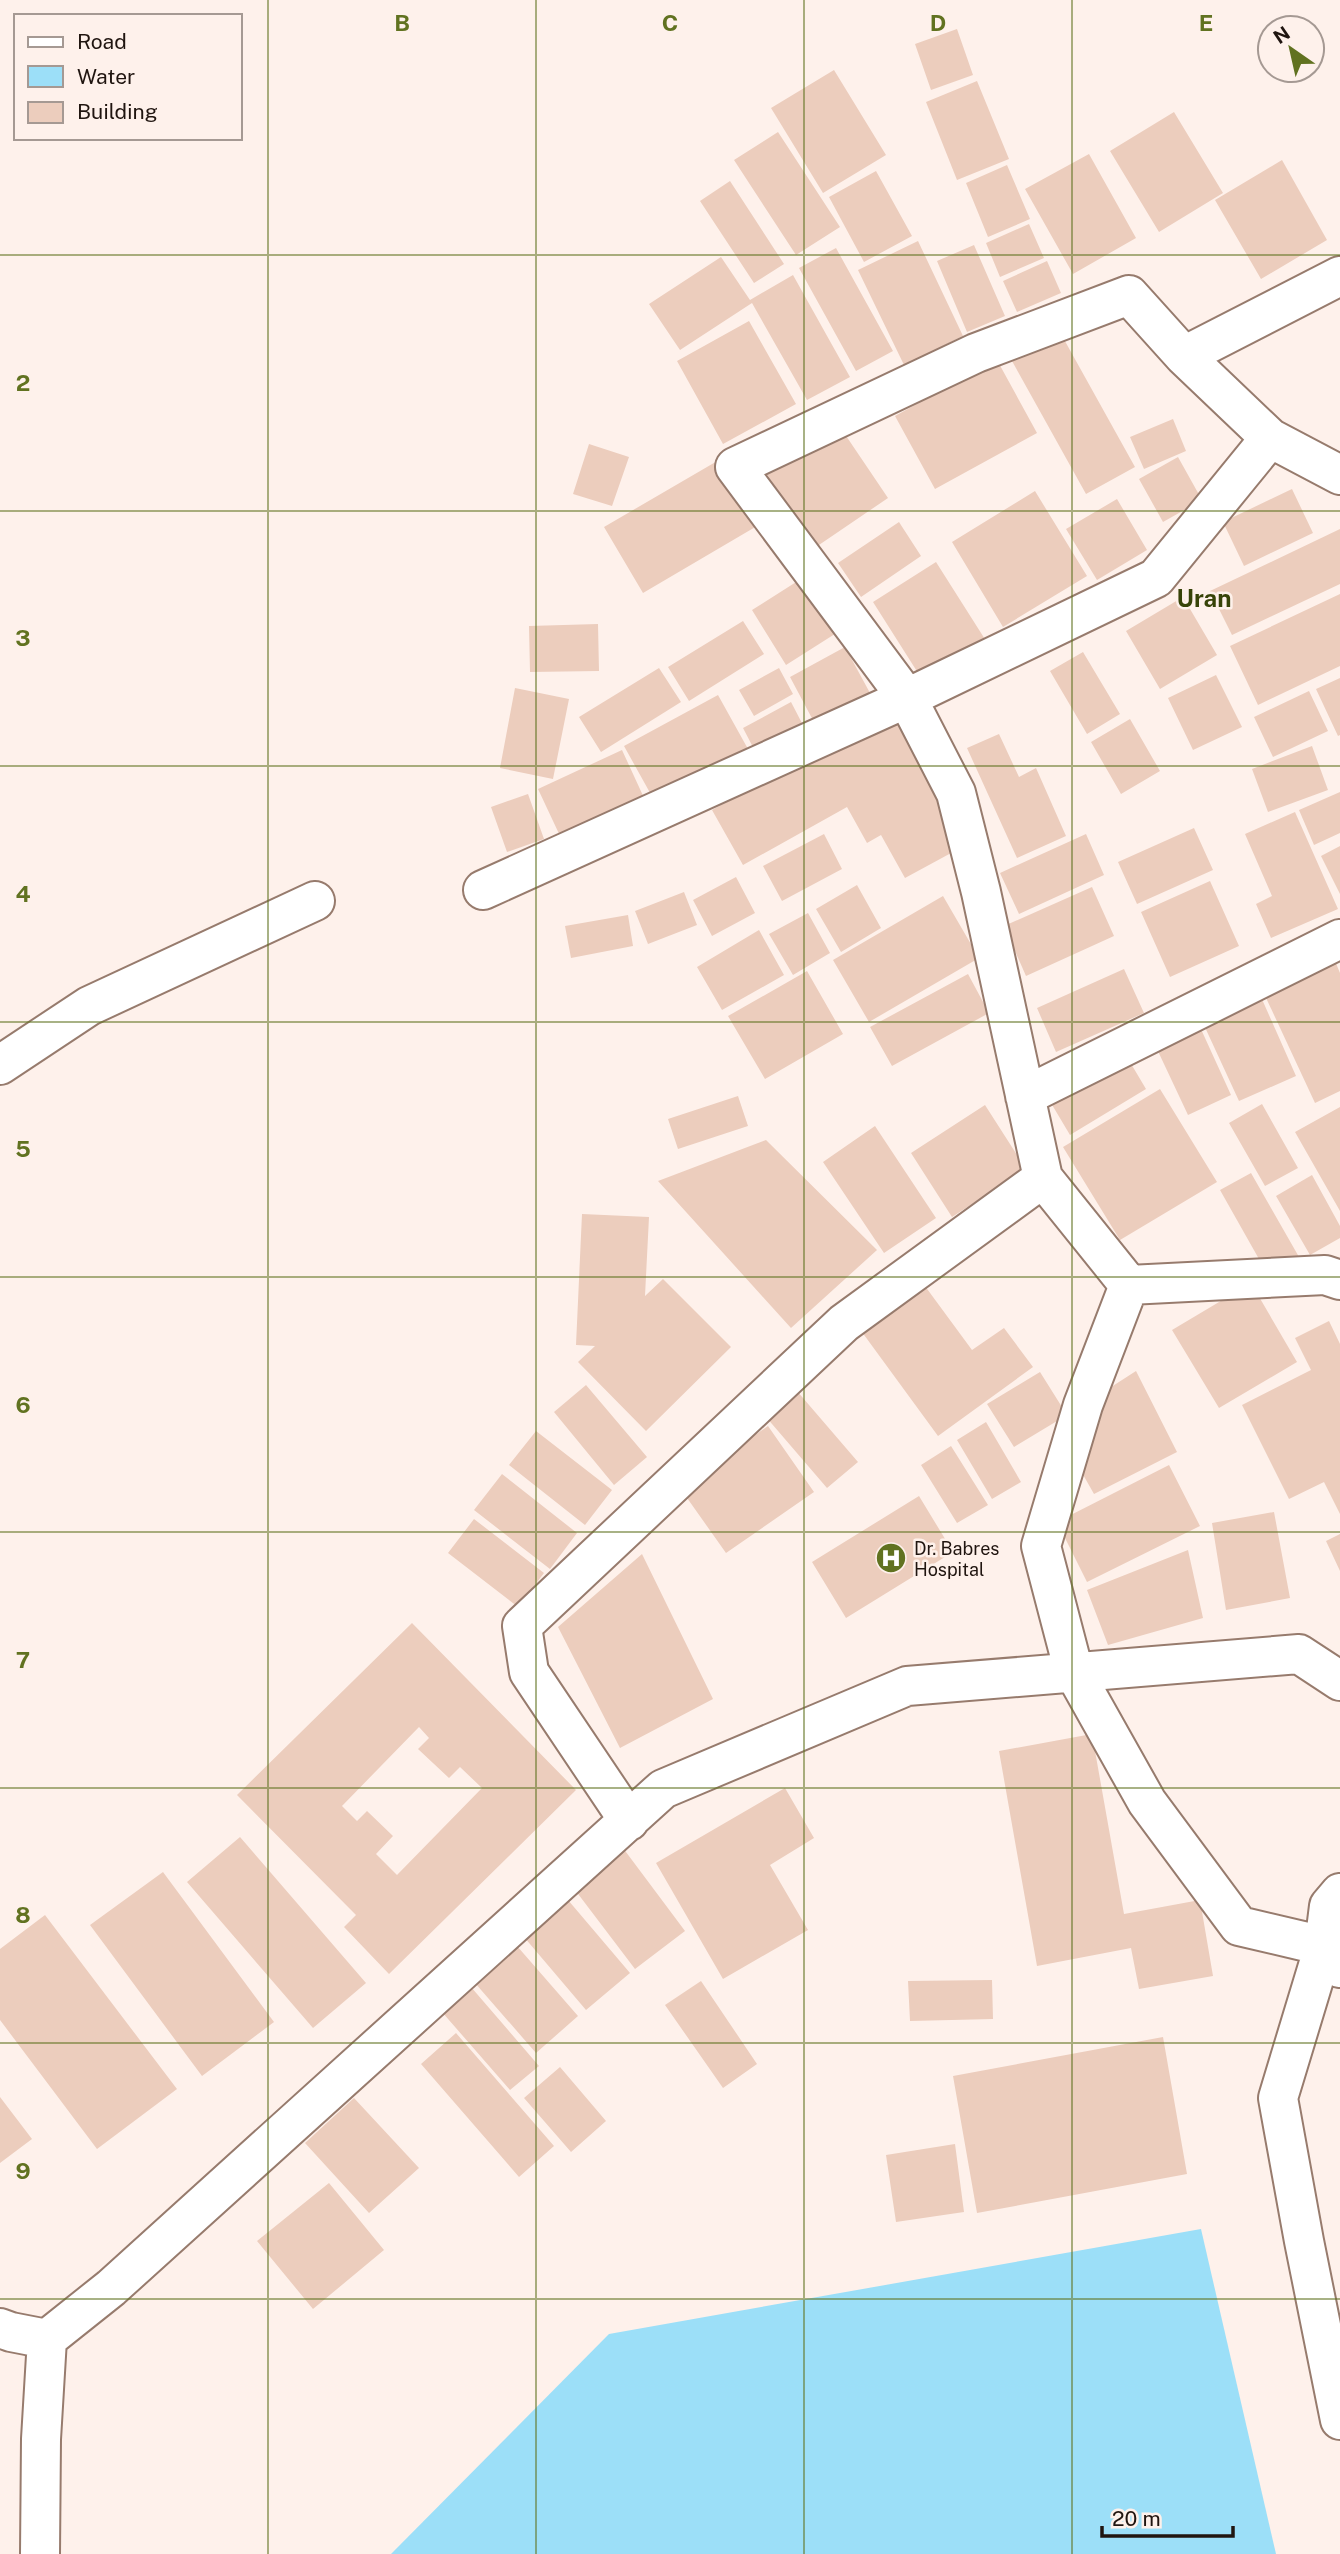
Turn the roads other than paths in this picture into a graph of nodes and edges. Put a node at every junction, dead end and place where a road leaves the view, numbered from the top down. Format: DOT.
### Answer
graph roads {
  1 [pos="1340,276"];
  2 [pos="1184,356"];
  3 [pos="1270,438"];
  4 [pos="1340,475"];
  5 [pos="907,698"];
  6 [pos="483,890"];
  7 [pos="315,901"];
  8 [pos="1340,939"];
  9 [pos="0,1065"];
  10 [pos="1025,1096"];
  11 [pos="1042,1178"];
  12 [pos="1336,1282"];
  13 [pos="1129,1285"];
  14 [pos="1074,1672"];
  15 [pos="1340,1681"];
  16 [pos="629,1821"];
  17 [pos="1340,1893"];
  18 [pos="1332,1957"];
  19 [pos="0,2328"];
  20 [pos="47,2339"];
  21 [pos="1340,2420"];
  22 [pos="40,2554"];
  1 -- 2 [label="street"];
  2 -- 3 [label="street"];
  2 -- 5 [label="street"];
  3 -- 4 [label="street"];
  3 -- 5 [label="street"];
  5 -- 6 [label="street"];
  5 -- 10 [label="street"];
  7 -- 9 [label="street"];
  8 -- 10 [label="street"];
  10 -- 11 [label="street"];
  11 -- 13 [label="street"];
  11 -- 16 [label="street"];
  12 -- 13 [label="street"];
  13 -- 14 [label="street"];
  14 -- 15 [label="street"];
  14 -- 16 [label="street"];
  14 -- 18 [label="street"];
  16 -- 20 [label="street"];
  17 -- 18 [label="street"];
  18 -- 21 [label="street"];
  19 -- 20 [label="street"];
  20 -- 22 [label="street"];
}
